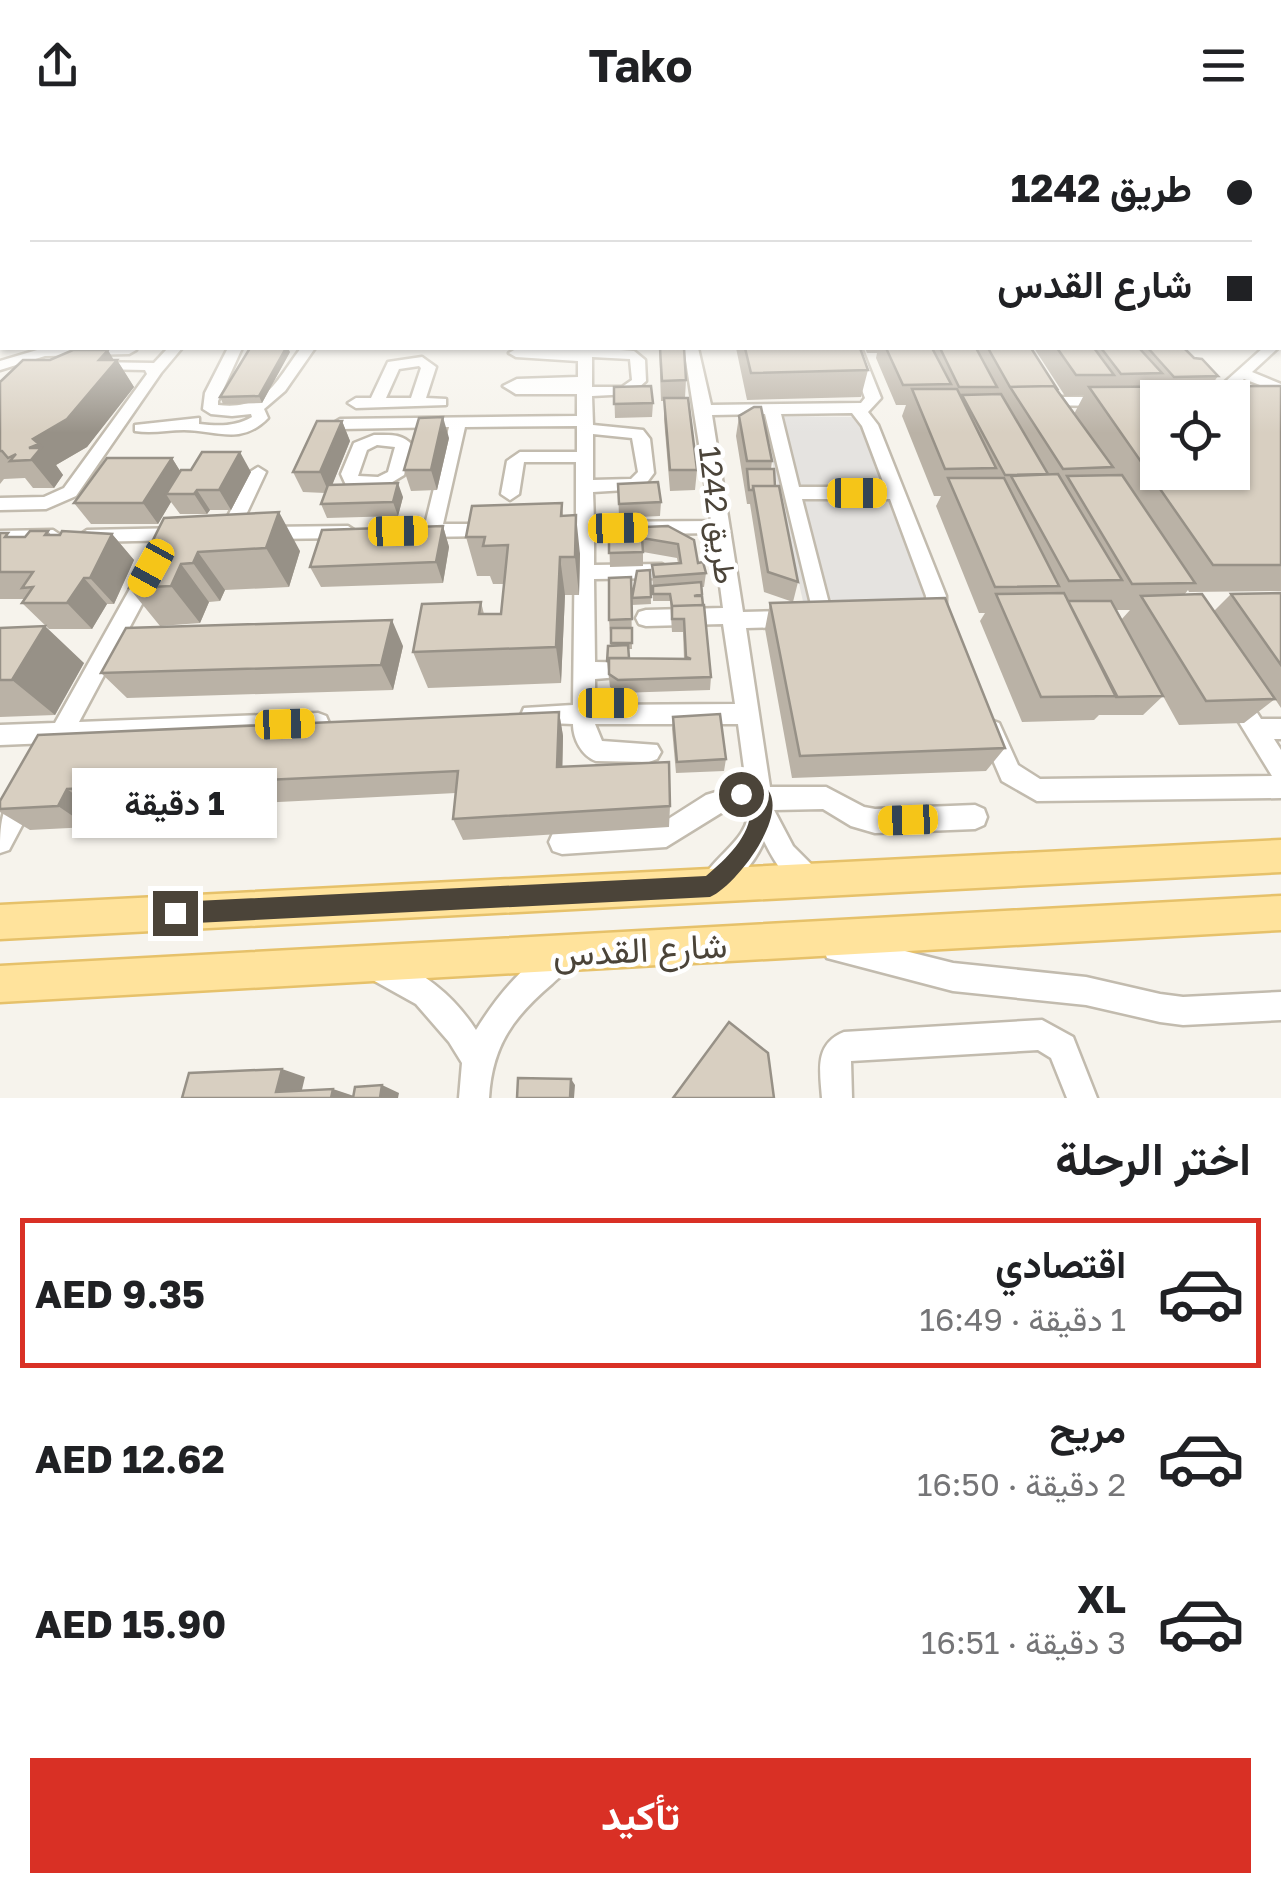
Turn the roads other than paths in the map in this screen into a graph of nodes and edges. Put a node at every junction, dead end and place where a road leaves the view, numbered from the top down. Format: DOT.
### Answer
graph roads {
  1 [pos="129,350"];
  2 [pos="157,350"];
  3 [pos="172,350"];
  4 [pos="234,350"];
  5 [pos="307,350"];
  6 [pos="691,350"];
  7 [pos="706,350"];
  8 [pos="855,350"];
  9 [pos="83,351"];
  10 [pos="585,352"];
  11 [pos="1273,354"];
  12 [pos="0,366"];
  13 [pos="71,366"];
  14 [pos="150,368"];
  15 [pos="32,375"];
  16 [pos="1208,376"];
  17 [pos="1241,378"];
  18 [pos="1238,380"];
  19 [pos="585,387"];
  20 [pos="1278,388"];
  21 [pos="1140,401"];
  22 [pos="356,402"];
  23 [pos="377,402"];
  24 [pos="411,402"];
  25 [pos="441,402"];
  26 [pos="256,408"];
  27 [pos="211,409"];
  28 [pos="704,410"];
  29 [pos="772,410"];
  30 [pos="858,410"];
  31 [pos="458,422"];
  32 [pos="340,424"];
  33 [pos="184,425"];
  34 [pos="585,425"];
  35 [pos="1062,425"];
  36 [pos="142,428"];
  37 [pos="394,432"];
  38 [pos="584,458"];
  39 [pos="258,472"];
  40 [pos="584,486"];
  41 [pos="896,493"];
  42 [pos="510,494"];
  43 [pos="792,494"];
  44 [pos="66,495"];
  45 [pos="0,504"];
  46 [pos="42,504"];
  47 [pos="242,505"];
  48 [pos="265,505"];
  49 [pos="719,527"];
  50 [pos="584,529"];
  51 [pos="432,531"];
  52 [pos="169,534"];
  53 [pos="228,534"];
  54 [pos="42,536"];
  55 [pos="9,537"];
  56 [pos="668,571"];
  57 [pos="584,572"];
  58 [pos="646,618"];
  59 [pos="731,618"];
  60 [pos="930,621"];
  61 [pos="651,668"];
  62 [pos="582,670"];
  63 [pos="1223,680"];
  64 [pos="582,708"];
  65 [pos="745,708"];
  66 [pos="505,716"];
  67 [pos="986,716"];
  68 [pos="351,722"];
  69 [pos="1254,728"];
  70 [pos="1281,728"];
  71 [pos="62,732"];
  72 [pos="0,735"];
  73 [pos="649,752"];
  74 [pos="1281,770"];
  75 [pos="1281,787"];
  76 [pos="760,800"];
  77 [pos="974,818"];
  78 [pos="0,841"];
  79 [pos="562,842"];
  80 [pos="1281,856"];
  81 [pos="809,880"];
  82 [pos="710,886"];
  83 [pos="1281,913"];
  84 [pos="0,922"];
  85 [pos="806,939"];
  86 [pos="571,952"];
  87 [pos="369,965"];
  88 [pos="0,984"];
  89 [pos="1281,1006"];
  90 [pos="476,1062"];
  91 [pos="474,1098"];
  92 [pos="837,1098"];
  93 [pos="1082,1098"];
  1 -- 9 [label="street"];
  2 -- 14 [label="street"];
  3 -- 14 [label="street"];
  4 -- 27 [label="street"];
  5 -- 26 [label="street"];
  6 -- 28 [label="street, طريق 1242"];
  7 -- 28 [label="street, طريق 1242"];
  8 -- 30 [label="street"];
  9 -- 12 [label="street"];
  9 -- 13 [label="street"];
  10 -- 19 [label="street"];
  10 -- 19 [label="street"];
  11 -- 17 [label="street"];
  13 -- 14 [label="street"];
  13 -- 15 [label="street"];
  14 -- 44 [label="street"];
  16 -- 17 [label="street"];
  17 -- 18 [label="street"];
  17 -- 20 [label="street"];
  19 -- 34 [label="street"];
  21 -- 35 [label="street"];
  22 -- 23 [label="street"];
  23 -- 24 [label="street"];
  23 -- 24 [label="street"];
  24 -- 25 [label="street"];
  24 -- 37 [label="street"];
  26 -- 27 [label="street"];
  26 -- 33 [label="street"];
  27 -- 33 [label="street"];
  28 -- 29 [label="street"];
  28 -- 49 [label="street, طريق 1242"];
  29 -- 30 [label="street"];
  29 -- 43 [label="street"];
  30 -- 41 [label="street"];
  31 -- 34 [label="street"];
  31 -- 37 [label="street"];
  31 -- 51 [label="street"];
  32 -- 37 [label="street"];
  33 -- 36 [label="street"];
  34 -- 38 [label="street"];
  34 -- 40 [label="street"];
  38 -- 40 [label="street"];
  38 -- 42 [label="street"];
  39 -- 47 [label="street"];
  40 -- 50 [label="street"];
  41 -- 43 [label="street"];
  41 -- 60 [label="street"];
  43 -- 59 [label="street, طريق 1242"];
  44 -- 46 [label="street"];
  44 -- 54 [label="street"];
  45 -- 46 [label="street"];
  46 -- 55 [label="street"];
  47 -- 48 [label="street"];
  47 -- 53 [label="street"];
  49 -- 50 [label="street"];
  49 -- 59 [label="street, طريق 1242"];
  50 -- 51 [label="street"];
  50 -- 57 [label="street"];
  51 -- 53 [label="street"];
  52 -- 53 [label="street"];
  52 -- 54 [label="street"];
  52 -- 71 [label="street"];
  54 -- 55 [label="street"];
  56 -- 57 [label="street"];
  57 -- 62 [label="street"];
  58 -- 59 [label="street"];
  59 -- 65 [label="street, طريق 1242"];
  61 -- 62 [label="street"];
  62 -- 64 [label="street"];
  63 -- 69 [label="street"];
  64 -- 65 [label="street"];
  64 -- 66 [label="street"];
  64 -- 73 [label="street"];
  65 -- 76 [label="street, طريق 1242"];
  67 -- 75 [label="street"];
  68 -- 71 [label="street"];
  69 -- 70 [label="street"];
  69 -- 74 [label="street"];
  71 -- 72 [label="street"];
  71 -- 78 [label="street"];
  76 -- 77 [label="street"];
  76 -- 79 [label="street"];
  76 -- 81 [label="street, طريق 1242"];
  76 -- 82 [label="street"];
  80 -- 81 [label="main road, شارع القدس"];
  81 -- 82 [label="main road, شارع القدس"];
  82 -- 84 [label="main road, شارع القدس"];
  83 -- 85 [label="main road, شارع القدس"];
  85 -- 86 [label="main road, شارع القدس"];
  85 -- 89 [label="street"];
  86 -- 87 [label="main road, شارع القدس"];
  86 -- 90 [label="street"];
  87 -- 88 [label="main road, شارع القدس"];
  87 -- 90 [label="street"];
  90 -- 91 [label="street"];
  92 -- 93 [label="street"];
}
